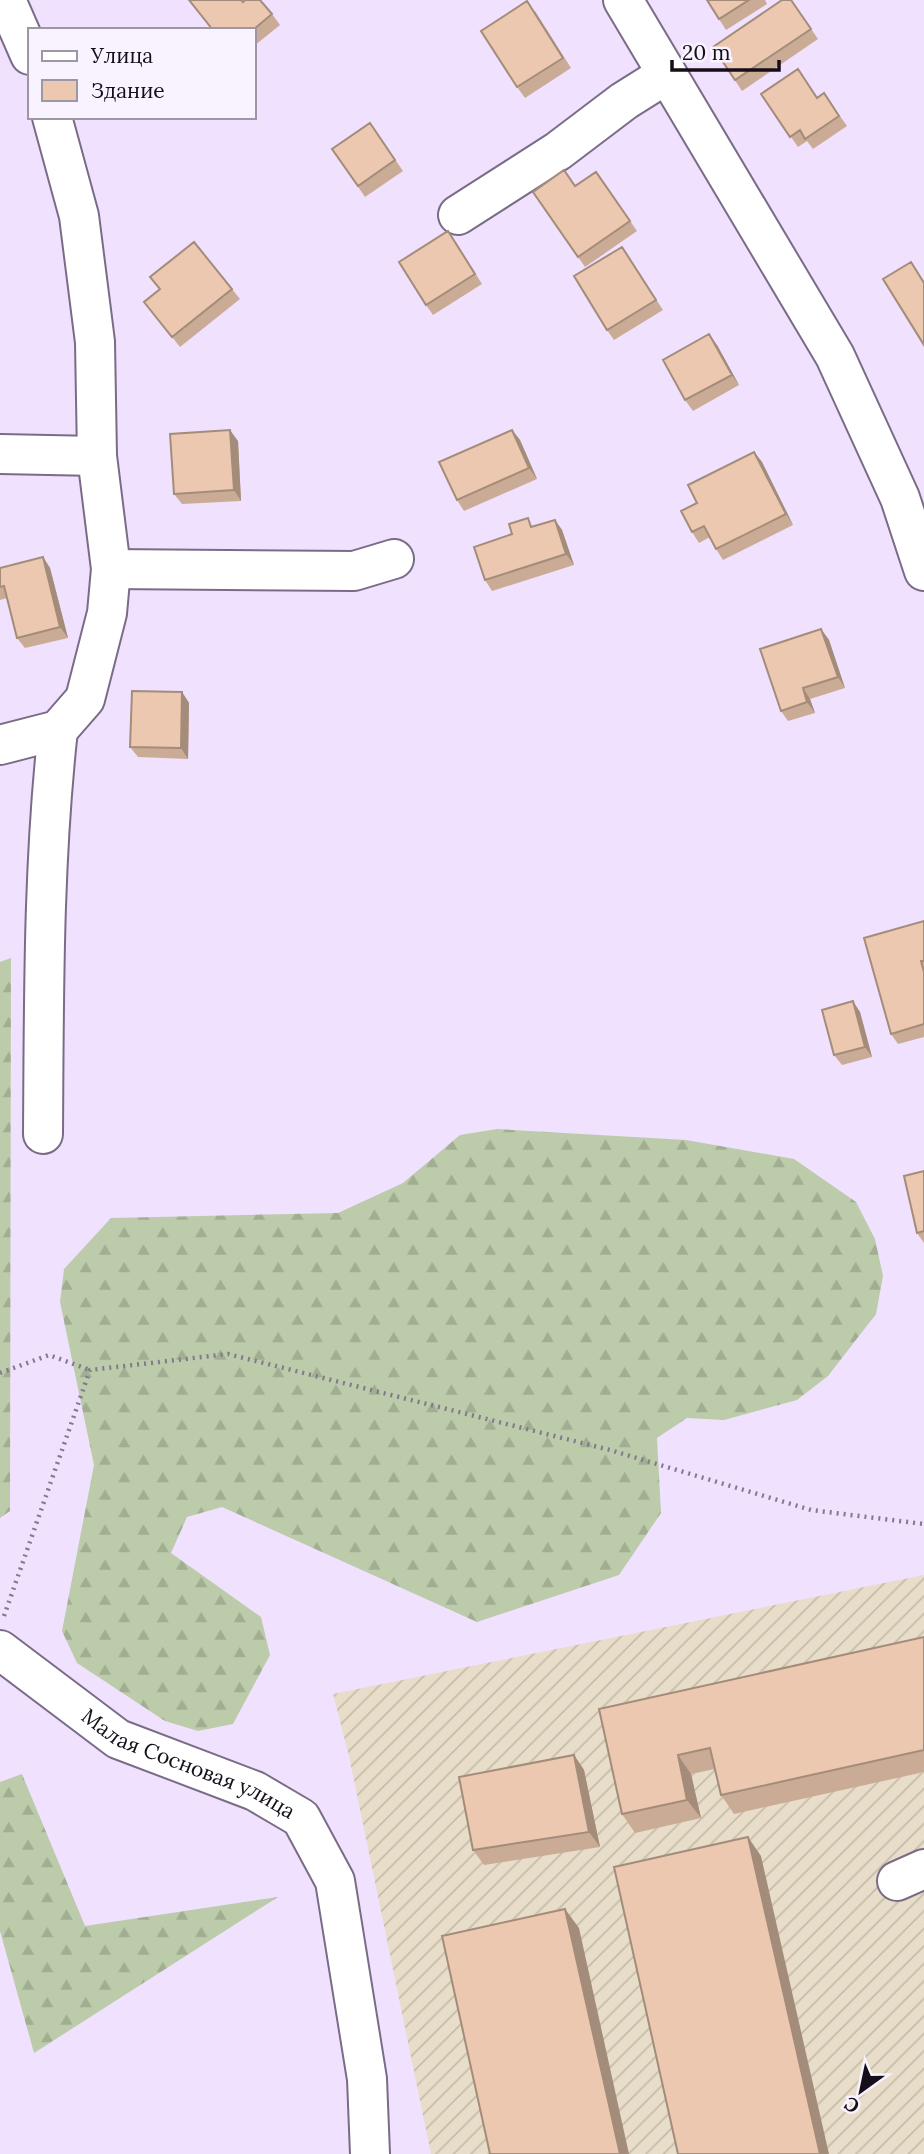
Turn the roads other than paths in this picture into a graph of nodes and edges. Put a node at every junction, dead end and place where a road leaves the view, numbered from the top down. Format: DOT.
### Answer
graph roads {
  1 [pos="6,0"];
  2 [pos="623,0"];
  3 [pos="28,50"];
  4 [pos="667,74"];
  5 [pos="52,119"];
  6 [pos="458,215"];
  7 [pos="0,454"];
  8 [pos="97,456"];
  9 [pos="394,559"];
  10 [pos="111,569"];
  11 [pos="924,571"];
  12 [pos="58,730"];
  13 [pos="0,745"];
  14 [pos="43,1134"];
  15 [pos="0,1650"];
  16 [pos="370,2154"];
  1 -- 3 [label="street"];
  2 -- 4 [label="street"];
  4 -- 6 [label="street"];
  4 -- 11 [label="street"];
  5 -- 8 [label="street"];
  7 -- 8 [label="street"];
  8 -- 10 [label="street"];
  9 -- 10 [label="street"];
  10 -- 12 [label="street"];
  12 -- 13 [label="street"];
  12 -- 14 [label="street"];
  15 -- 16 [label="street, Малая Сосновая улица"];
}
